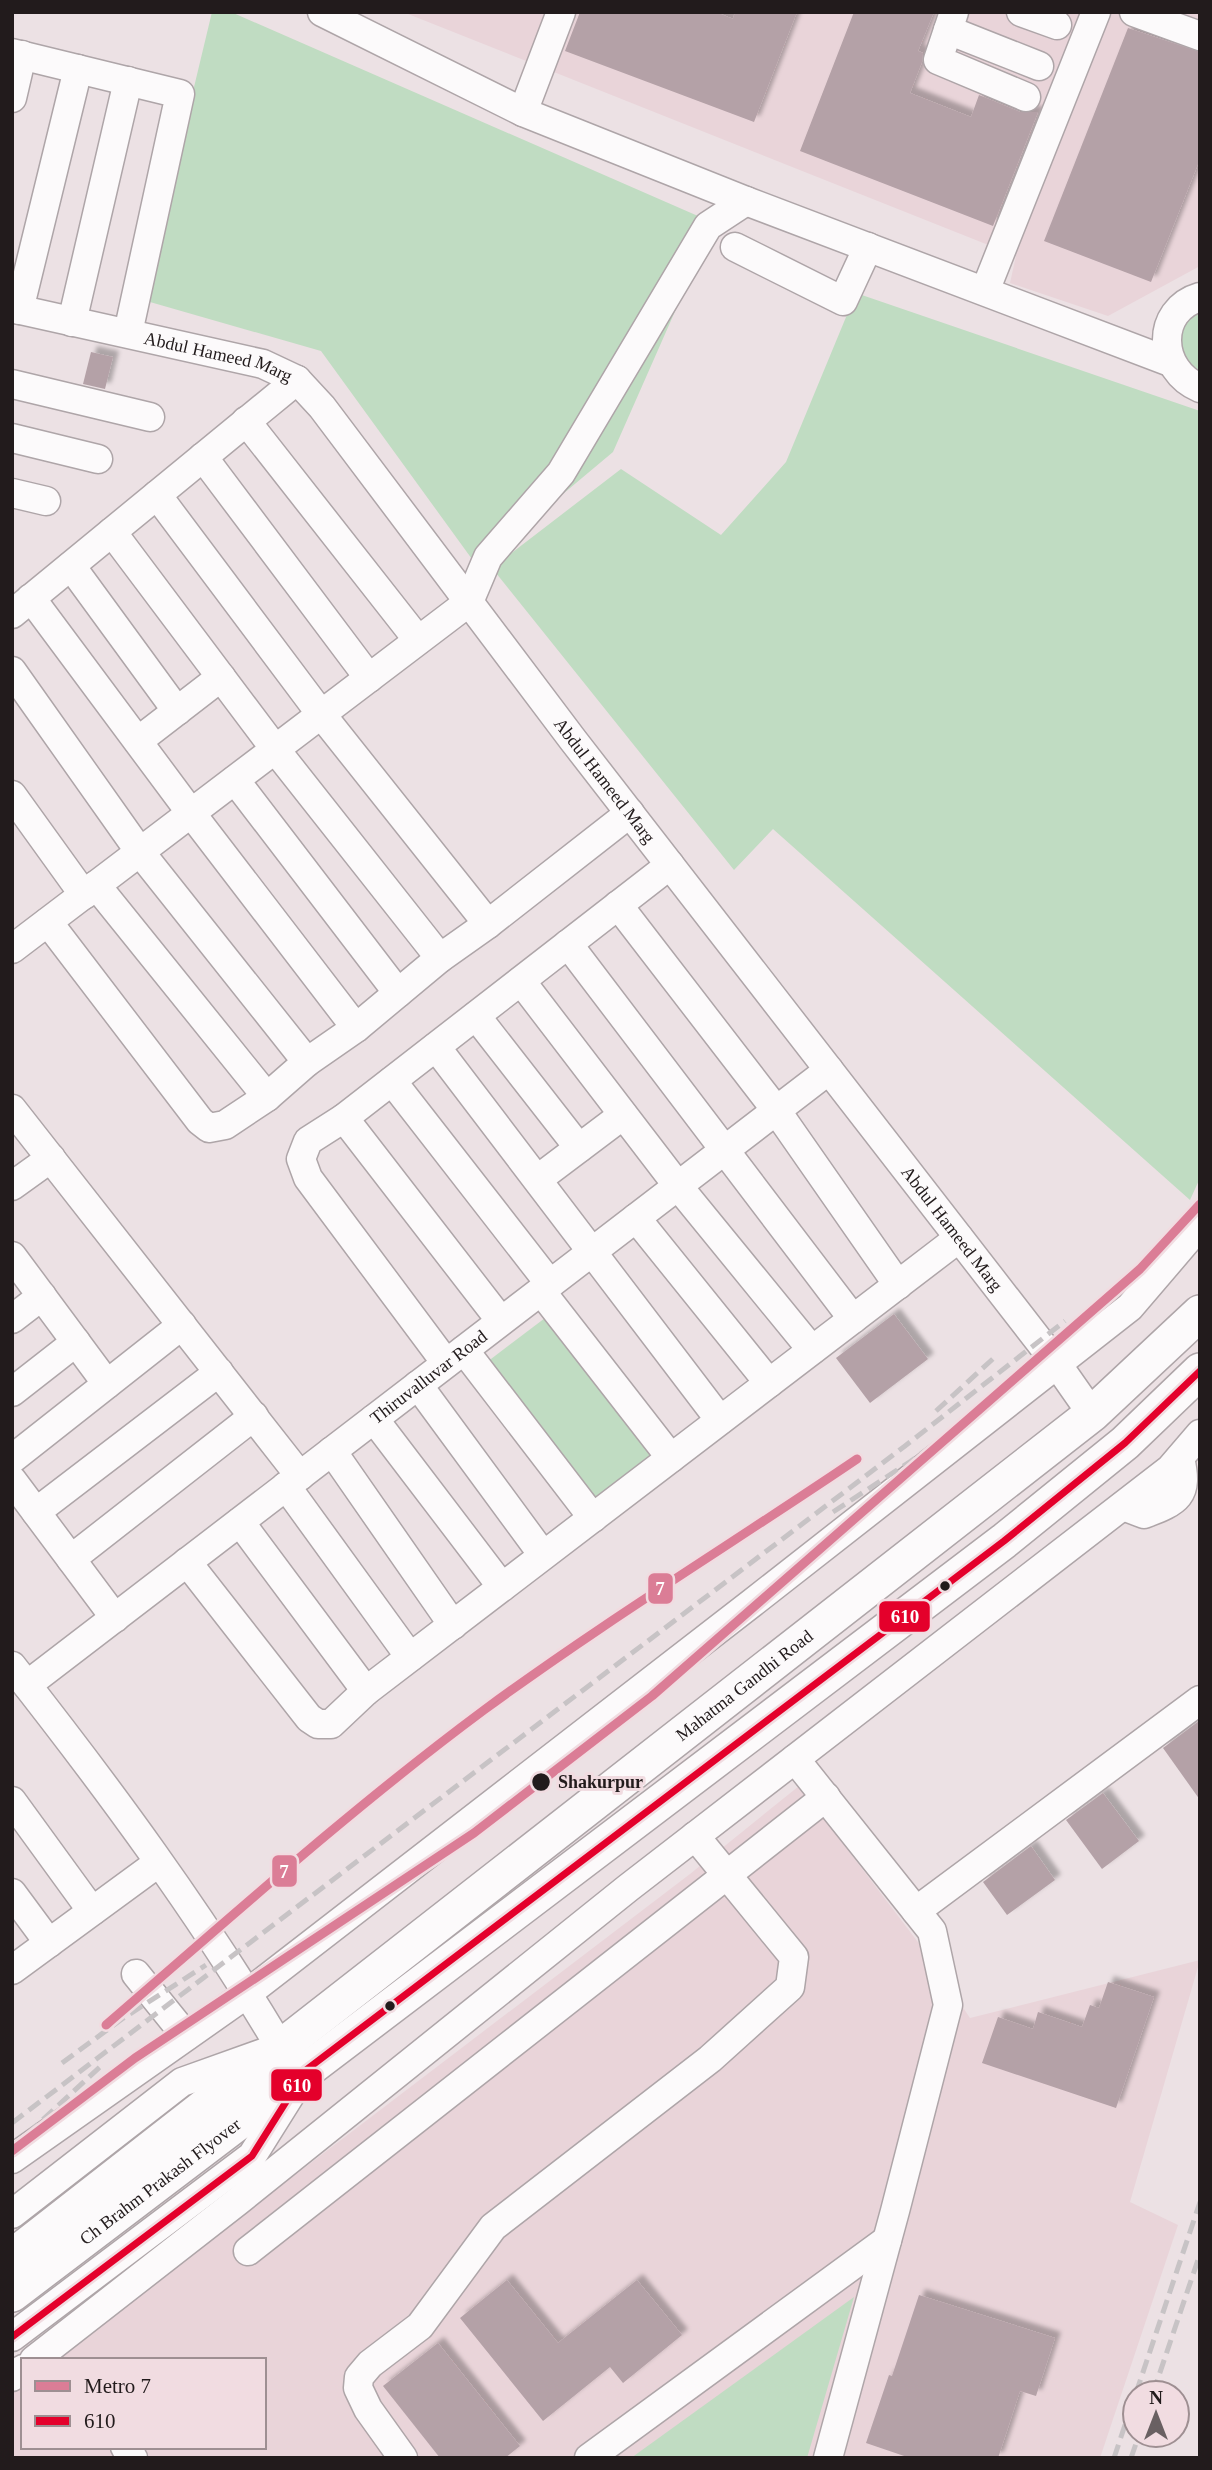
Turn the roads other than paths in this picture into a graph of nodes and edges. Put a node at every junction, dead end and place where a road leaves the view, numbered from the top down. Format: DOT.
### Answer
graph roads {
  1 [pos="322,12"];
  2 [pos="561,12"];
  3 [pos="1021,12"];
  4 [pos="1096,12"];
  5 [pos="1134,12"];
  6 [pos="951,21"];
  7 [pos="1057,25"];
  8 [pos="1200,36"];
  9 [pos="17,54"];
  10 [pos="1039,65"];
  11 [pos="78,69"];
  12 [pos="128,81"];
  13 [pos="1026,96"];
  14 [pos="12,98"];
  15 [pos="523,112"];
  16 [pos="746,201"];
  17 [pos="735,247"];
  18 [pos="868,247"];
  19 [pos="985,291"];
  20 [pos="1200,297"];
  21 [pos="16,309"];
  22 [pos="72,322"];
  23 [pos="128,333"];
  24 [pos="1170,362"];
  25 [pos="297,380"];
  26 [pos="12,384"];
  27 [pos="1200,388"];
  28 [pos="150,416"];
  29 [pos="246,421"];
  30 [pos="12,438"];
  31 [pos="203,457"];
  32 [pos="98,459"];
  33 [pos="12,493"];
  34 [pos="157,495"];
  35 [pos="46,501"];
  36 [pos="112,532"];
  37 [pos="71,566"];
  38 [pos="469,601"];
  39 [pos="22,606"];
  40 [pos="418,640"];
  41 [pos="12,671"];
  42 [pos="221,677"];
  43 [pos="369,678"];
  44 [pos="177,712"];
  45 [pos="321,714"];
  46 [pos="138,741"];
  47 [pos="275,749"];
  48 [pos="235,780"];
  49 [pos="12,795"];
  50 [pos="191,813"];
  51 [pos="630,813"];
  52 [pos="140,852"];
  53 [pos="670,865"];
  54 [pos="90,890"];
  55 [pos="618,905"];
  56 [pos="48,922"];
  57 [pos="488,924"];
  58 [pos="568,944"];
  59 [pos="12,949"];
  60 [pos="440,958"];
  61 [pos="521,981"];
  62 [pos="398,993"];
  63 [pos="476,1016"];
  64 [pos="356,1028"];
  65 [pos="436,1046"];
  66 [pos="307,1062"];
  67 [pos="829,1070"];
  68 [pos="392,1081"];
  69 [pos="267,1097"];
  70 [pos="12,1109"];
  71 [pos="776,1111"];
  72 [pos="623,1115"];
  73 [pos="344,1118"];
  74 [pos="579,1148"];
  75 [pos="725,1149"];
  76 [pos="51,1158"];
  77 [pos="538,1179"];
  78 [pos="12,1186"];
  79 [pos="678,1186"];
  80 [pos="636,1218"];
  81 [pos="1200,1225"];
  82 [pos="959,1238"];
  83 [pos="593,1251"];
  84 [pos="12,1256"];
  85 [pos="898,1285"];
  86 [pos="546,1287"];
  87 [pos="42,1296"];
  88 [pos="1200,1313"];
  89 [pos="853,1319"];
  90 [pos="12,1320"];
  91 [pos="501,1321"];
  92 [pos="182,1325"];
  93 [pos="76,1342"];
  94 [pos="812,1350"];
  95 [pos="455,1356"];
  96 [pos="1057,1364"];
  97 [pos="1200,1371"];
  98 [pos="219,1372"];
  99 [pos="769,1383"];
  100 [pos="107,1384"];
  101 [pos="418,1385"];
  102 [pos="12,1392"];
  103 [pos="1092,1414"];
  104 [pos="254,1416"];
  105 [pos="374,1419"];
  106 [pos="720,1420"];
  107 [pos="1200,1434"];
  108 [pos="332,1451"];
  109 [pos="671,1458"];
  110 [pos="12,1459"];
  111 [pos="12,1479"];
  112 [pos="293,1481"];
  113 [pos="36,1512"];
  114 [pos="593,1518"];
  115 [pos="240,1522"];
  116 [pos="543,1555"];
  117 [pos="71,1559"];
  118 [pos="187,1562"];
  119 [pos="502,1587"];
  120 [pos="115,1618"];
  121 [pos="453,1625"];
  122 [pos="410,1657"];
  123 [pos="20,1676"];
  124 [pos="366,1691"];
  125 [pos="1200,1700"];
  126 [pos="795,1759"];
  127 [pos="826,1797"];
  128 [pos="12,1801"];
  129 [pos="695,1836"];
  130 [pos="158,1863"];
  131 [pos="727,1875"];
  132 [pos="12,1894"];
  133 [pos="92,1911"];
  134 [pos="916,1911"];
  135 [pos="49,1943"];
  136 [pos="12,1970"];
  137 [pos="136,1974"];
  138 [pos="248,1993"];
  139 [pos="186,2036"];
  140 [pos="293,2059"];
  141 [pos="224,2112"];
  142 [pos="12,2159"];
  143 [pos="14,2209"];
  144 [pos="155,2229"];
  145 [pos="887,2240"];
  146 [pos="174,2250"];
  147 [pos="248,2251"];
  148 [pos="12,2256"];
  149 [pos="12,2294"];
  150 [pos="12,2337"];
  151 [pos="45,2357"];
  152 [pos="403,2458"];
  153 [pos="589,2458"];
  154 [pos="828,2458"];
  1 -- 15 [label="street"];
  2 -- 15 [label="street"];
  3 -- 7 [label="street"];
  4 -- 19 [label="street"];
  5 -- 8 [label="street"];
  6 -- 10 [label="street"];
  6 -- 13 [label="street"];
  9 -- 11 [label="street"];
  9 -- 14 [label="street"];
  11 -- 12 [label="street"];
  11 -- 21 [label="street"];
  12 -- 22 [label="street"];
  12 -- 23 [label="street"];
  15 -- 16 [label="street"];
  16 -- 18 [label="street"];
  16 -- 38 [label="street"];
  17 -- 18 [label="street"];
  18 -- 19 [label="street"];
  19 -- 24 [label="street"];
  20 -- 24 [label="street"];
  21 -- 22 [label="street, Abdul Hameed Marg"];
  22 -- 23 [label="street, Abdul Hameed Marg"];
  23 -- 25 [label="street, Abdul Hameed Marg"];
  24 -- 27 [label="street"];
  25 -- 29 [label="street"];
  25 -- 38 [label="street, Abdul Hameed Marg"];
  26 -- 28 [label="street"];
  29 -- 31 [label="street"];
  29 -- 40 [label="street"];
  30 -- 32 [label="street"];
  31 -- 34 [label="street"];
  31 -- 43 [label="street"];
  33 -- 35 [label="street"];
  34 -- 36 [label="street"];
  34 -- 45 [label="street"];
  36 -- 37 [label="street"];
  36 -- 42 [label="street"];
  37 -- 39 [label="street"];
  37 -- 44 [label="street"];
  38 -- 40 [label="street"];
  38 -- 51 [label="street, Abdul Hameed Marg"];
  39 -- 46 [label="street"];
  40 -- 43 [label="street"];
  41 -- 52 [label="street"];
  42 -- 44 [label="street"];
  42 -- 47 [label="street"];
  43 -- 45 [label="street"];
  44 -- 46 [label="street"];
  45 -- 47 [label="street"];
  45 -- 57 [label="street"];
  46 -- 50 [label="street"];
  47 -- 48 [label="street"];
  47 -- 60 [label="street"];
  48 -- 50 [label="street"];
  48 -- 62 [label="street"];
  49 -- 54 [label="street"];
  50 -- 52 [label="street"];
  50 -- 64 [label="street"];
  51 -- 53 [label="street, Abdul Hameed Marg"];
  51 -- 57 [label="street"];
  52 -- 54 [label="street"];
  52 -- 66 [label="street"];
  53 -- 55 [label="street"];
  53 -- 67 [label="street, Abdul Hameed Marg"];
  54 -- 56 [label="street"];
  54 -- 69 [label="street"];
  55 -- 58 [label="street"];
  55 -- 71 [label="street"];
  56 -- 59 [label="street"];
  56 -- 69 [label="street"];
  57 -- 60 [label="street"];
  58 -- 61 [label="street"];
  58 -- 75 [label="street"];
  60 -- 62 [label="street"];
  61 -- 63 [label="street"];
  61 -- 72 [label="street"];
  62 -- 64 [label="street"];
  63 -- 65 [label="street"];
  63 -- 74 [label="street"];
  64 -- 66 [label="street"];
  65 -- 68 [label="street"];
  65 -- 77 [label="street"];
  66 -- 69 [label="street"];
  67 -- 71 [label="street, Thiruvalluvar Road"];
  67 -- 82 [label="street, Abdul Hameed Marg"];
  68 -- 73 [label="street"];
  68 -- 86 [label="street"];
  70 -- 76 [label="street"];
  71 -- 75 [label="street, Thiruvalluvar Road"];
  71 -- 85 [label="street"];
  72 -- 74 [label="street"];
  72 -- 79 [label="street"];
  73 -- 91 [label="street"];
  73 -- 95 [label="street"];
  74 -- 77 [label="street"];
  75 -- 79 [label="street, Thiruvalluvar Road"];
  75 -- 89 [label="street"];
  76 -- 78 [label="street"];
  76 -- 92 [label="street"];
  77 -- 83 [label="street"];
  79 -- 80 [label="street, Thiruvalluvar Road"];
  79 -- 94 [label="street"];
  80 -- 83 [label="street, Thiruvalluvar Road"];
  80 -- 99 [label="street"];
  81 -- 96 [label="street"];
  82 -- 85 [label="street"];
  82 -- 96 [label="street, Abdul Hameed Marg"];
  83 -- 86 [label="street, Thiruvalluvar Road"];
  83 -- 106 [label="street"];
  84 -- 87 [label="street"];
  85 -- 89 [label="street"];
  86 -- 91 [label="street, Thiruvalluvar Road"];
  86 -- 109 [label="street"];
  87 -- 90 [label="street"];
  87 -- 93 [label="street"];
  88 -- 103 [label="main road, Mahatma Gandhi Road"];
  89 -- 94 [label="street"];
  91 -- 95 [label="street, Thiruvalluvar Road"];
  92 -- 98 [label="street"];
  92 -- 100 [label="street"];
  93 -- 100 [label="street"];
  93 -- 102 [label="street"];
  94 -- 99 [label="street"];
  95 -- 101 [label="street, Thiruvalluvar Road"];
  95 -- 114 [label="street"];
  96 -- 103 [label="street, Abdul Hameed Marg"];
  96 -- 138 [label="street"];
  97 -- 140 [label="main road"];
  98 -- 104 [label="street"];
  98 -- 113 [label="street"];
  99 -- 106 [label="street"];
  100 -- 110 [label="street"];
  101 -- 105 [label="street, Thiruvalluvar Road"];
  101 -- 116 [label="street"];
  103 -- 140 [label="main road, Mahatma Gandhi Road"];
  104 -- 112 [label="street"];
  104 -- 117 [label="street"];
  105 -- 108 [label="street, Thiruvalluvar Road"];
  105 -- 119 [label="street"];
  106 -- 109 [label="street"];
  107 -- 126 [label="street"];
  108 -- 112 [label="street, Thiruvalluvar Road"];
  108 -- 121 [label="street"];
  109 -- 114 [label="street"];
  111 -- 113 [label="street"];
  112 -- 115 [label="street, Thiruvalluvar Road"];
  112 -- 122 [label="street"];
  113 -- 117 [label="street"];
  114 -- 116 [label="street"];
  115 -- 118 [label="street, Thiruvalluvar Road"];
  115 -- 124 [label="street"];
  116 -- 119 [label="street"];
  117 -- 120 [label="street"];
  118 -- 120 [label="street, Thiruvalluvar Road"];
  118 -- 124 [label="street"];
  119 -- 121 [label="street"];
  120 -- 123 [label="street, Thiruvalluvar Road"];
  121 -- 122 [label="street"];
  122 -- 124 [label="street"];
  123 -- 130 [label="street"];
  125 -- 134 [label="street"];
  126 -- 127 [label="street"];
  126 -- 129 [label="street"];
  127 -- 131 [label="street"];
  127 -- 134 [label="street"];
  128 -- 133 [label="street"];
  129 -- 131 [label="street"];
  129 -- 146 [label="street"];
  130 -- 133 [label="street"];
  130 -- 138 [label="street"];
  131 -- 147 [label="street"];
  131 -- 152 [label="street"];
  132 -- 135 [label="street"];
  133 -- 135 [label="street"];
  134 -- 145 [label="street"];
  135 -- 136 [label="street"];
  137 -- 139 [label="street"];
  138 -- 139 [label="street"];
  138 -- 140 [label="street"];
  139 -- 142 [label="street"];
  140 -- 141 [label="main road, Ch Brahm Prakash Flyover"];
  140 -- 143 [label="street"];
  140 -- 144 [label="street"];
  141 -- 148 [label="main road, Ch Brahm Prakash Flyover"];
  141 -- 149 [label="main road, Ch Brahm Prakash Flyover"];
  144 -- 146 [label="street"];
  144 -- 150 [label="street"];
  145 -- 153 [label="street"];
  145 -- 154 [label="street"];
  146 -- 151 [label="street"];
}
